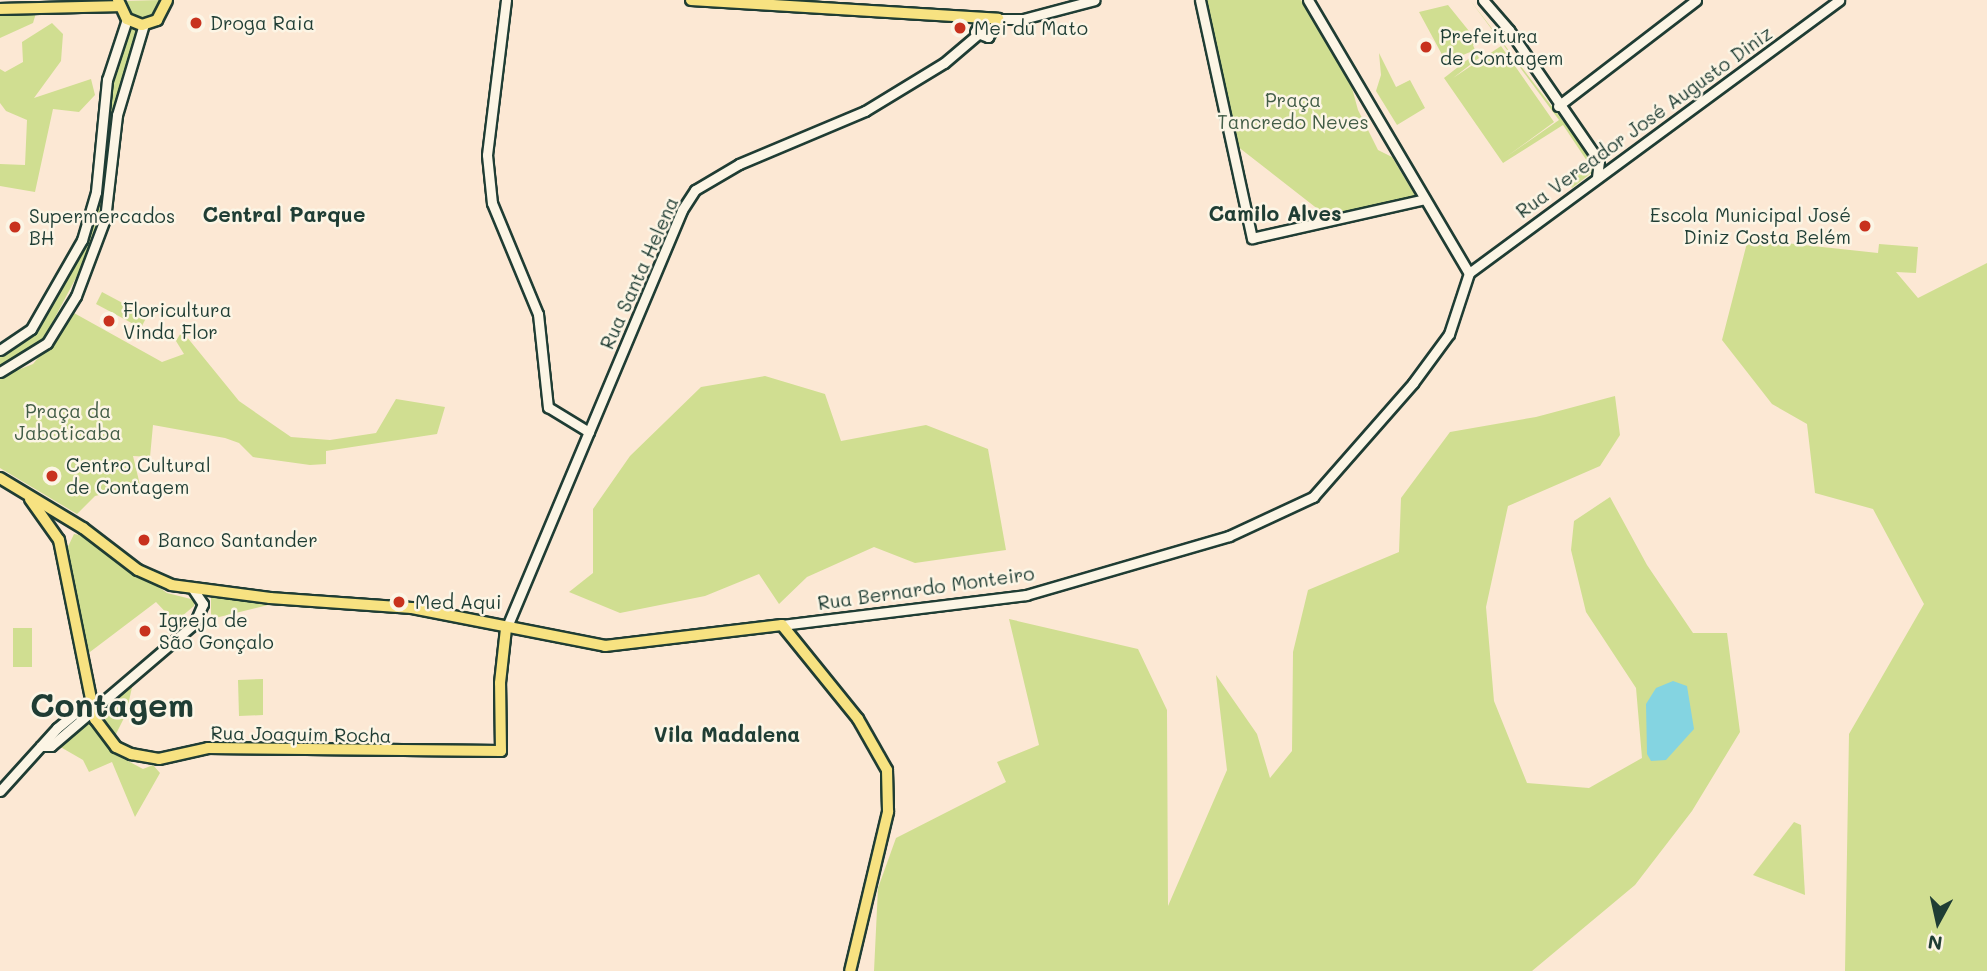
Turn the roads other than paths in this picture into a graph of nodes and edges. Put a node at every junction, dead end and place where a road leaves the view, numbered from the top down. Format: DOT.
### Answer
graph roads {
  1 [pos="506,0"];
  2 [pos="691,0"];
  3 [pos="1096,0"];
  4 [pos="1200,0"];
  5 [pos="1308,0"];
  6 [pos="1483,0"];
  7 [pos="1696,0"];
  8 [pos="1839,0"];
  9 [pos="170,1"];
  10 [pos="119,3"];
  11 [pos="0,9"];
  12 [pos="127,19"];
  13 [pos="998,19"];
  14 [pos="144,24"];
  15 [pos="979,26"];
  16 [pos="1558,106"];
  17 [pos="1597,178"];
  18 [pos="1425,199"];
  19 [pos="1469,273"];
  20 [pos="63,278"];
  21 [pos="81,284"];
  22 [pos="51,297"];
  23 [pos="70,306"];
  24 [pos="0,349"];
  25 [pos="0,372"];
  26 [pos="589,432"];
  27 [pos="0,478"];
  28 [pos="26,494"];
  29 [pos="83,528"];
  30 [pos="59,540"];
  31 [pos="193,589"];
  32 [pos="782,625"];
  33 [pos="506,629"];
  34 [pos="92,704"];
  35 [pos="0,791"];
  36 [pos="850,971"];
  1 -- 26 [label="street"];
  2 -- 15 [label="main road"];
  3 -- 13 [label="street"];
  4 -- 18 [label="street"];
  5 -- 18 [label="street"];
  6 -- 16 [label="street"];
  7 -- 16 [label="street"];
  8 -- 17 [label="street, Rua Vereador José Augusto Diniz"];
  9 -- 14 [label="main road"];
  10 -- 11 [label="main road"];
  10 -- 12 [label="main road"];
  12 -- 14 [label="main road"];
  12 -- 20 [label="street"];
  13 -- 15 [label="main road"];
  13 -- 15 [label="street"];
  14 -- 21 [label="street"];
  15 -- 26 [label="street, Rua Santa Helena"];
  16 -- 17 [label="street"];
  17 -- 19 [label="street, Rua Vereador José Augusto Diniz"];
  18 -- 19 [label="street"];
  19 -- 32 [label="street, Rua Bernardo Monteiro"];
  20 -- 21 [label="street"];
  20 -- 22 [label="street"];
  21 -- 23 [label="street"];
  22 -- 23 [label="street"];
  22 -- 24 [label="street"];
  23 -- 25 [label="street"];
  26 -- 33 [label="street, Rua Santa Helena"];
  27 -- 28 [label="main road, Rua Bernardo Monteiro"];
  28 -- 29 [label="main road, Rua Bernardo Monteiro"];
  28 -- 30 [label="main road"];
  29 -- 30 [label="main road"];
  29 -- 31 [label="main road, Rua Bernardo Monteiro"];
  30 -- 34 [label="main road, Rua Joaquim Rocha"];
  31 -- 33 [label="main road, Rua Bernardo Monteiro"];
  31 -- 34 [label="street"];
  32 -- 33 [label="main road, Rua Bernardo Monteiro"];
  32 -- 36 [label="main road"];
  33 -- 34 [label="main road, Rua Joaquim Rocha"];
  34 -- 35 [label="street"];
}
